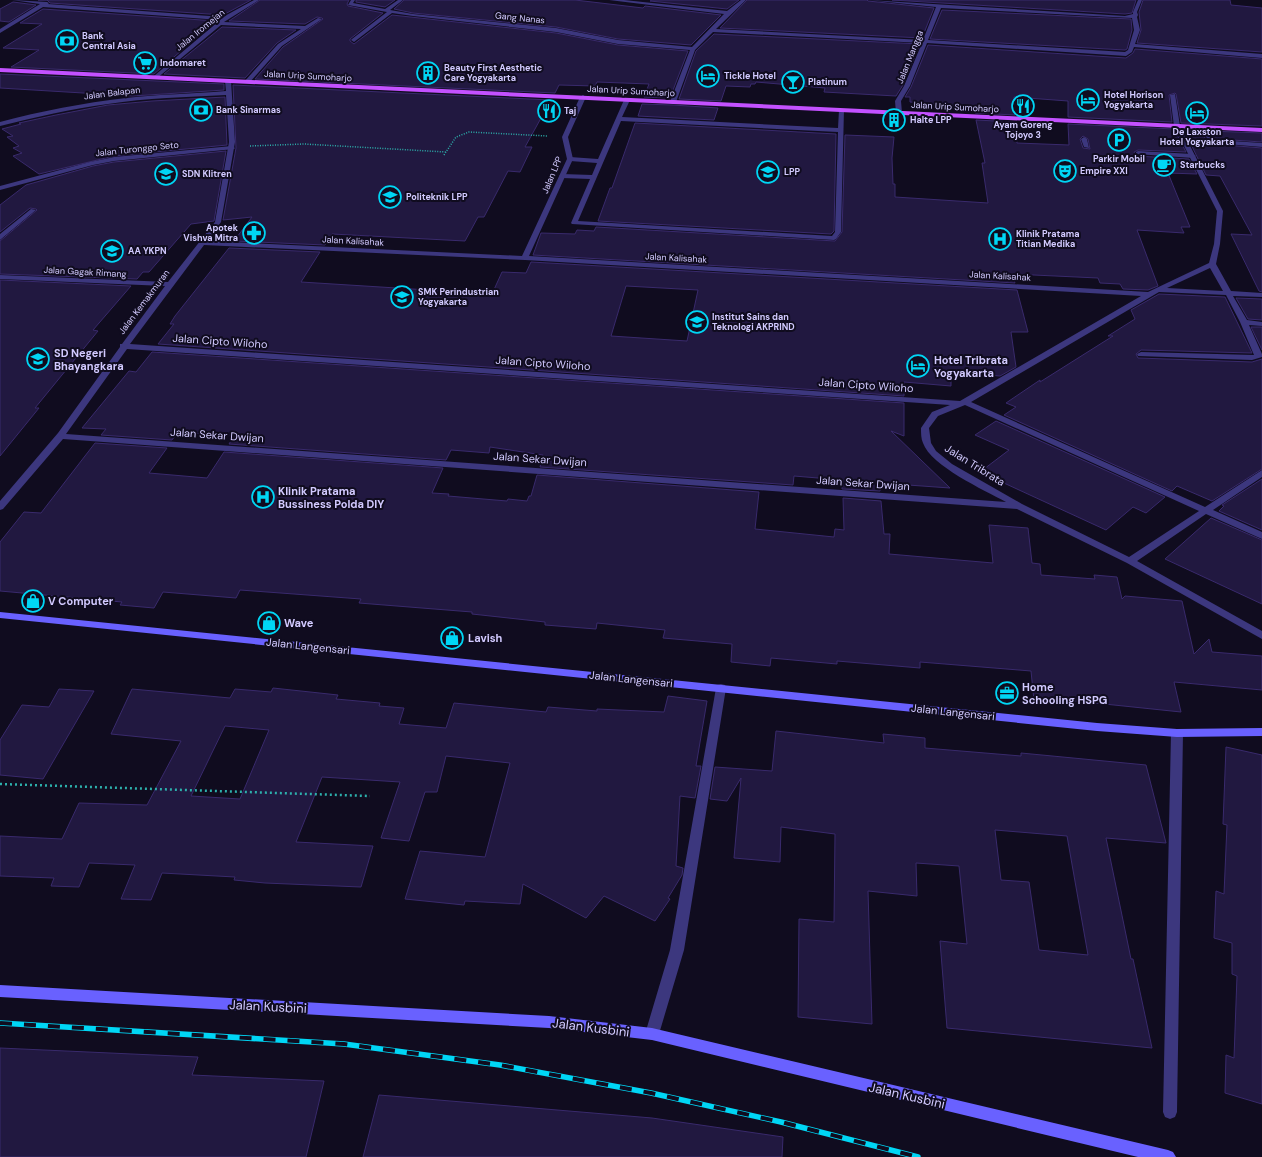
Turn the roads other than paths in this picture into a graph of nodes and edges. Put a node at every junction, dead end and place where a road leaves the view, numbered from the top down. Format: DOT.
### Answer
graph roads {
  1 [pos="14,0"];
  2 [pos="257,0"];
  3 [pos="353,0"];
  4 [pos="401,0"];
  5 [pos="611,0"];
  6 [pos="744,0"];
  7 [pos="870,0"];
  8 [pos="1140,0"];
  9 [pos="49,1"];
  10 [pos="886,1"];
  11 [pos="41,5"];
  12 [pos="939,6"];
  13 [pos="389,11"];
  14 [pos="728,12"];
  15 [pos="1134,16"];
  16 [pos="320,19"];
  17 [pos="222,21"];
  18 [pos="306,28"];
  19 [pos="712,30"];
  20 [pos="0,31"];
  21 [pos="354,40"];
  22 [pos="924,42"];
  23 [pos="1133,45"];
  24 [pos="693,49"];
  25 [pos="1262,56"];
  26 [pos="0,70"];
  27 [pos="156,77"];
  28 [pos="228,81"];
  29 [pos="247,82"];
  30 [pos="228,93"];
  31 [pos="1173,95"];
  32 [pos="583,97"];
  33 [pos="627,100"];
  34 [pos="673,102"];
  35 [pos="842,110"];
  36 [pos="899,113"];
  37 [pos="619,119"];
  38 [pos="0,124"];
  39 [pos="1177,126"];
  40 [pos="1203,128"];
  41 [pos="841,130"];
  42 [pos="1262,130"];
  43 [pos="1084,139"];
  44 [pos="1262,145"];
  45 [pos="1087,147"];
  46 [pos="232,148"];
  47 [pos="1138,153"];
  48 [pos="1193,156"];
  49 [pos="570,158"];
  50 [pos="601,161"];
  51 [pos="562,176"];
  52 [pos="594,177"];
  53 [pos="0,188"];
  54 [pos="33,210"];
  55 [pos="0,238"];
  56 [pos="202,243"];
  57 [pos="525,258"];
  58 [pos="1212,264"];
  59 [pos="0,277"];
  60 [pos="170,284"];
  61 [pos="1158,289"];
  62 [pos="1149,294"];
  63 [pos="1229,294"];
  64 [pos="1262,295"];
  65 [pos="1244,322"];
  66 [pos="1262,324"];
  67 [pos="123,346"];
  68 [pos="1141,354"];
  69 [pos="963,402"];
  70 [pos="60,436"];
  71 [pos="1262,472"];
  72 [pos="1019,506"];
  73 [pos="0,507"];
  74 [pos="1205,511"];
  75 [pos="1262,536"];
  76 [pos="1130,561"];
  77 [pos="0,615"];
  78 [pos="1262,636"];
  79 [pos="721,688"];
  80 [pos="1262,732"];
  81 [pos="1177,733"];
  82 [pos="0,991"];
  83 [pos="652,1034"];
  84 [pos="1170,1112"];
  85 [pos="1168,1157"];
  1 -- 9 [label="street"];
  2 -- 17 [label="street, Jalan Iromejan"];
  3 -- 13 [label="street, Gang Nanas"];
  4 -- 13 [label="street"];
  5 -- 14 [label="street"];
  6 -- 14 [label="street"];
  7 -- 10 [label="street"];
  8 -- 15 [label="street"];
  9 -- 11 [label="street"];
  10 -- 12 [label="street"];
  11 -- 17 [label="street"];
  11 -- 20 [label="street"];
  12 -- 15 [label="street"];
  12 -- 22 [label="street, Jalan Mangga"];
  13 -- 21 [label="street"];
  13 -- 24 [label="street, Gang Nanas"];
  14 -- 19 [label="street"];
  15 -- 23 [label="street"];
  16 -- 18 [label="street"];
  17 -- 18 [label="street"];
  17 -- 27 [label="street, Jalan Iromejan"];
  18 -- 29 [label="street"];
  19 -- 22 [label="street"];
  19 -- 24 [label="street"];
  22 -- 23 [label="street"];
  22 -- 36 [label="street, Jalan Mangga"];
  23 -- 25 [label="street"];
  24 -- 34 [label="street"];
  26 -- 27 [label="main road, Jalan Urip Sumoharjo"];
  27 -- 28 [label="main road, Jalan Urip Sumoharjo"];
  28 -- 29 [label="main road, Jalan Urip Sumoharjo"];
  28 -- 30 [label="street, Jalan Kemakmuran"];
  29 -- 32 [label="main road, Jalan Urip Sumoharjo"];
  30 -- 38 [label="street, Jalan Balapan"];
  30 -- 46 [label="street, Jalan Kemakmuran"];
  31 -- 39 [label="street"];
  32 -- 33 [label="main road, Jalan Urip Sumoharjo"];
  32 -- 49 [label="street, Jalan LPP"];
  33 -- 34 [label="main road, Jalan Urip Sumoharjo"];
  33 -- 37 [label="street"];
  34 -- 35 [label="main road, Jalan Urip Sumoharjo"];
  35 -- 36 [label="main road, Jalan Urip Sumoharjo"];
  35 -- 41 [label="street"];
  36 -- 39 [label="main road, Jalan Urip Sumoharjo"];
  37 -- 41 [label="street"];
  37 -- 50 [label="street"];
  39 -- 40 [label="main road, Jalan Urip Sumoharjo"];
  39 -- 48 [label="street"];
  40 -- 42 [label="main road, Jalan Urip Sumoharjo"];
  40 -- 44 [label="street"];
  41 -- 52 [label="street"];
  43 -- 45 [label="street"];
  46 -- 53 [label="street, Jalan Turonggo Seto"];
  46 -- 56 [label="street, Jalan Kemakmuran"];
  47 -- 48 [label="street"];
  48 -- 58 [label="street"];
  49 -- 50 [label="street"];
  49 -- 51 [label="street, Jalan LPP"];
  50 -- 52 [label="street"];
  51 -- 52 [label="street"];
  51 -- 57 [label="street, Jalan LPP"];
  54 -- 55 [label="street"];
  56 -- 57 [label="street, Jalan Kalisahak"];
  56 -- 60 [label="street, Jalan Kemakmuran"];
  57 -- 62 [label="street, Jalan Kalisahak"];
  58 -- 61 [label="street, Jalan Tribrata"];
  58 -- 63 [label="street"];
  59 -- 60 [label="street, Jalan Gagak Rimang"];
  60 -- 67 [label="street, Jalan Kemakmuran"];
  61 -- 62 [label="street, Jalan Tribrata"];
  61 -- 63 [label="street"];
  62 -- 69 [label="street, Jalan Tribrata"];
  63 -- 64 [label="street"];
  63 -- 65 [label="street"];
  65 -- 66 [label="street"];
  65 -- 68 [label="street"];
  67 -- 69 [label="street, Jalan Cipto Wiloho"];
  67 -- 70 [label="street, Jalan Kemakmuran"];
  69 -- 72 [label="street, Jalan Tribrata"];
  69 -- 74 [label="street"];
  70 -- 72 [label="street, Jalan Sekar Dwijan"];
  70 -- 73 [label="street, Jalan Kemakmuran"];
  71 -- 74 [label="street"];
  72 -- 76 [label="street, Jalan Tribrata"];
  74 -- 75 [label="street"];
  74 -- 76 [label="street"];
  76 -- 78 [label="street, Jalan Tribrata"];
  77 -- 79 [label="main road, Jalan Langensari"];
  79 -- 81 [label="main road, Jalan Langensari"];
  79 -- 83 [label="street"];
  80 -- 81 [label="main road, Jalan Langensari"];
  81 -- 84 [label="street"];
  82 -- 83 [label="main road, Jalan Kusbini"];
  83 -- 85 [label="main road, Jalan Kusbini"];
}
